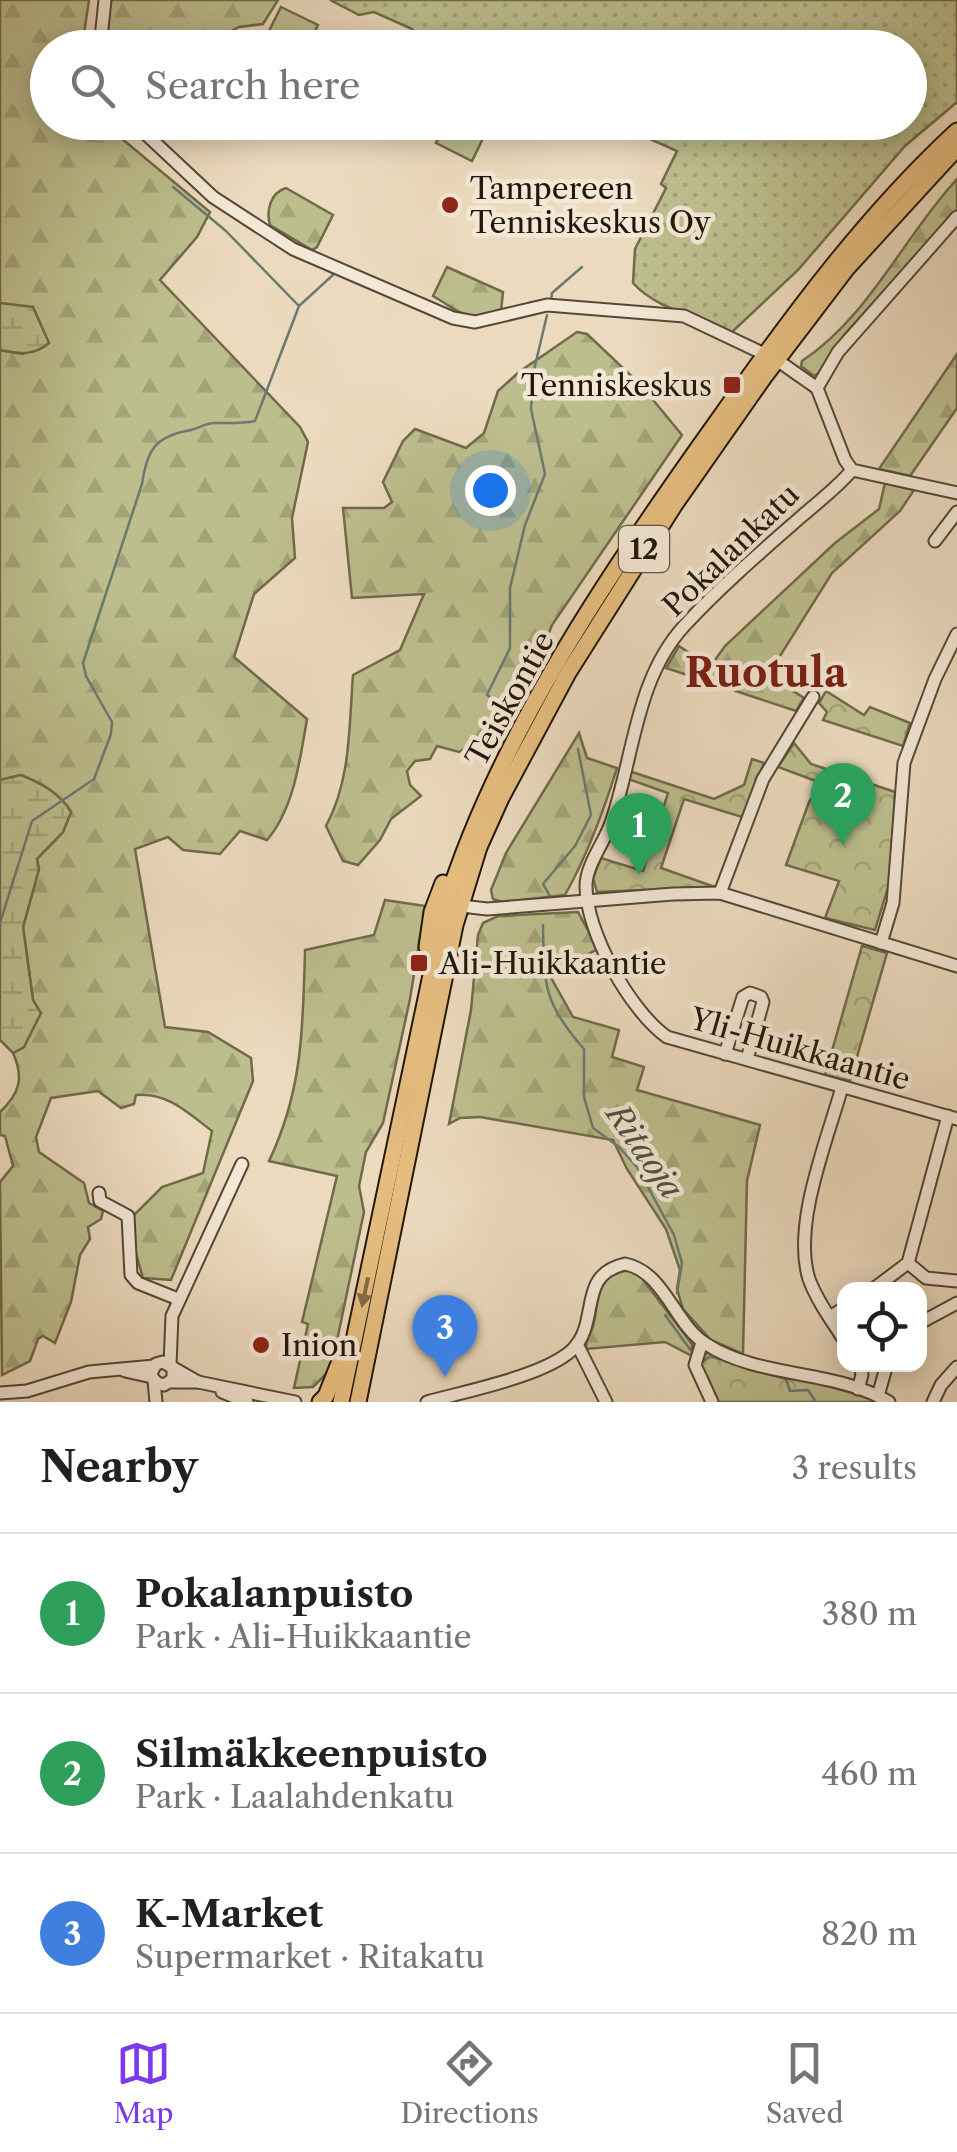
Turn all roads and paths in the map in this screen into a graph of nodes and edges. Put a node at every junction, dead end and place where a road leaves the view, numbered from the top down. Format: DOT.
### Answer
graph roads {
  1 [pos="105,0"];
  2 [pos="102,30"];
  3 [pos="957,131"];
  4 [pos="152,140"];
  5 [pos="957,148"];
  6 [pos="957,217"];
  7 [pos="771,357"];
  8 [pos="817,388"];
  9 [pos="852,470"];
  10 [pos="957,494"];
  11 [pos="957,512"];
  12 [pos="935,541"];
  13 [pos="957,634"];
  14 [pos="813,697"];
  15 [pos="474,827"];
  16 [pos="720,894"];
  17 [pos="587,902"];
  18 [pos="453,905"];
  19 [pos="881,943"];
  20 [pos="957,966"];
  21 [pos="427,991"];
  22 [pos="725,1054"];
  23 [pos="747,1059"];
  24 [pos="842,1087"];
  25 [pos="952,1118"];
  26 [pos="242,1164"];
  27 [pos="99,1192"];
  28 [pos="908,1263"];
  29 [pos="957,1281"];
  30 [pos="883,1282"];
  31 [pos="178,1300"];
  32 [pos="957,1303"];
  33 [pos="837,1312"];
  34 [pos="830,1317"];
  35 [pos="927,1318"];
  36 [pos="837,1328"];
  37 [pos="357,1330"];
  38 [pos="702,1342"];
  39 [pos="577,1344"];
  40 [pos="957,1367"];
  41 [pos="160,1370"];
  42 [pos="861,1372"];
  43 [pos="886,1372"];
  44 [pos="169,1383"];
  45 [pos="204,1384"];
  46 [pos="480,1387"];
  47 [pos="858,1389"];
  48 [pos="0,1393"];
  49 [pos="883,1399"];
  50 [pos="159,1402"];
  51 [pos="247,1402"];
  52 [pos="295,1402"];
  53 [pos="320,1402"];
  54 [pos="341,1402"];
  55 [pos="358,1402"];
  56 [pos="427,1402"];
  57 [pos="482,1402"];
  58 [pos="606,1402"];
  59 [pos="712,1402"];
  60 [pos="933,1402"];
  1 -- 2 [label="street"];
  3 -- 7 [label="highway, Teiskontie / 12"];
  4 -- 7 [label="street"];
  5 -- 7 [label="highway, Teiskontie / 12"];
  6 -- 8 [label="street"];
  7 -- 8 [label="street"];
  7 -- 15 [label="highway, Teiskontie / 12"];
  7 -- 18 [label="highway, Teiskontie / 12"];
  8 -- 9 [label="street"];
  9 -- 10 [label="street"];
  9 -- 17 [label="street, Pokalankatu"];
  11 -- 12 [label="street"];
  13 -- 19 [label="street"];
  14 -- 16 [label="street"];
  15 -- 18 [label="highway, Teiskontie / 12"];
  15 -- 21 [label="highway, 12"];
  16 -- 17 [label="street"];
  16 -- 19 [label="street"];
  17 -- 18 [label="street"];
  17 -- 22 [label="street, Yli-Huikkaantie"];
  18 -- 21 [label="highway, Teiskontie / 12"];
  18 -- 55 [label="highway, Teiskontie / 12"];
  19 -- 20 [label="street"];
  21 -- 37 [label="highway, Teiskontie / 12, one-way"];
  22 -- 23 [label="street, Yli-Huikkaantie"];
  22 -- 23 [label="street"];
  23 -- 24 [label="street, Yli-Huikkaantie"];
  24 -- 25 [label="street, Yli-Huikkaantie"];
  24 -- 34 [label="street"];
  25 -- 28 [label="street"];
  26 -- 31 [label="street"];
  27 -- 31 [label="street"];
  28 -- 29 [label="street"];
  28 -- 30 [label="street"];
  31 -- 41 [label="street"];
  32 -- 35 [label="street"];
  33 -- 34 [label="street"];
  34 -- 36 [label="street"];
  37 -- 53 [label="highway"];
  37 -- 54 [label="highway, Teiskontie / 12"];
  38 -- 39 [label="street"];
  38 -- 47 [label="street"];
  38 -- 59 [label="street"];
  39 -- 46 [label="street"];
  39 -- 58 [label="street"];
  40 -- 60 [label="street"];
  41 -- 44 [label="street"];
  41 -- 45 [label="street"];
  41 -- 48 [label="street"];
  41 -- 50 [label="street"];
  42 -- 47 [label="street"];
  43 -- 49 [label="street"];
  44 -- 45 [label="street"];
  44 -- 50 [label="street"];
  45 -- 51 [label="street"];
  45 -- 52 [label="street"];
  46 -- 56 [label="street"];
  46 -- 57 [label="street"];
  47 -- 49 [label="street"];
}
